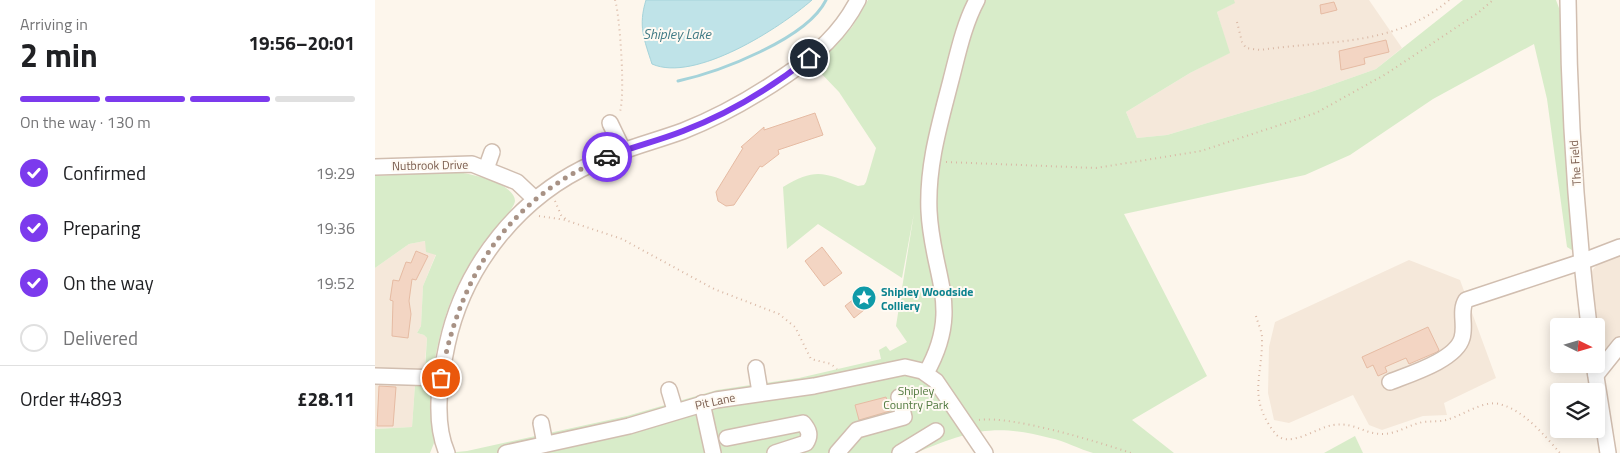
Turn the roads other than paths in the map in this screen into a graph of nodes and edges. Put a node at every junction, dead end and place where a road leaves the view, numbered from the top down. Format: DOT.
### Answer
graph roads {
  1 [pos="858,0"];
  2 [pos="977,0"];
  3 [pos="1567,0"];
  4 [pos="610,123"];
  5 [pos="623,150"];
  6 [pos="492,152"];
  7 [pos="375,167"];
  8 [pos="486,169"];
  9 [pos="530,204"];
  10 [pos="1620,247"];
  11 [pos="1581,262"];
  12 [pos="1588,318"];
  13 [pos="1620,344"];
  14 [pos="1605,359"];
  15 [pos="756,368"];
  16 [pos="926,373"];
  17 [pos="1596,373"];
  18 [pos="375,376"];
  19 [pos="441,378"];
  20 [pos="1390,382"];
  21 [pos="669,390"];
  22 [pos="760,392"];
  23 [pos="899,397"];
  24 [pos="702,403"];
  25 [pos="675,410"];
  26 [pos="541,423"];
  27 [pos="936,431"];
  28 [pos="727,438"];
  29 [pos="545,444"];
  30 [pos="447,453"];
  31 [pos="506,453"];
  32 [pos="713,453"];
  33 [pos="775,453"];
  34 [pos="837,453"];
  35 [pos="900,453"];
  36 [pos="985,453"];
  37 [pos="1608,453"];
  1 -- 5 [label="street"];
  2 -- 16 [label="street"];
  3 -- 11 [label="street, The Field"];
  4 -- 5 [label="street"];
  5 -- 9 [label="street"];
  6 -- 8 [label="street"];
  7 -- 8 [label="street, Nutbrook Drive"];
  8 -- 9 [label="street, Nutbrook Drive"];
  9 -- 19 [label="street"];
  10 -- 11 [label="street"];
  11 -- 12 [label="street, The Field"];
  11 -- 20 [label="street"];
  13 -- 14 [label="street"];
  15 -- 22 [label="street"];
  16 -- 22 [label="street, Pit Lane"];
  16 -- 36 [label="street"];
  17 -- 37 [label="street"];
  18 -- 19 [label="street"];
  19 -- 30 [label="street"];
  21 -- 25 [label="street"];
  22 -- 24 [label="street, Pit Lane"];
  23 -- 34 [label="street"];
  24 -- 25 [label="street, Pit Lane"];
  24 -- 32 [label="street"];
  25 -- 29 [label="street, Pit Lane"];
  26 -- 29 [label="street"];
  27 -- 35 [label="street"];
  28 -- 33 [label="street"];
  29 -- 31 [label="street, Pit Lane"];
}
